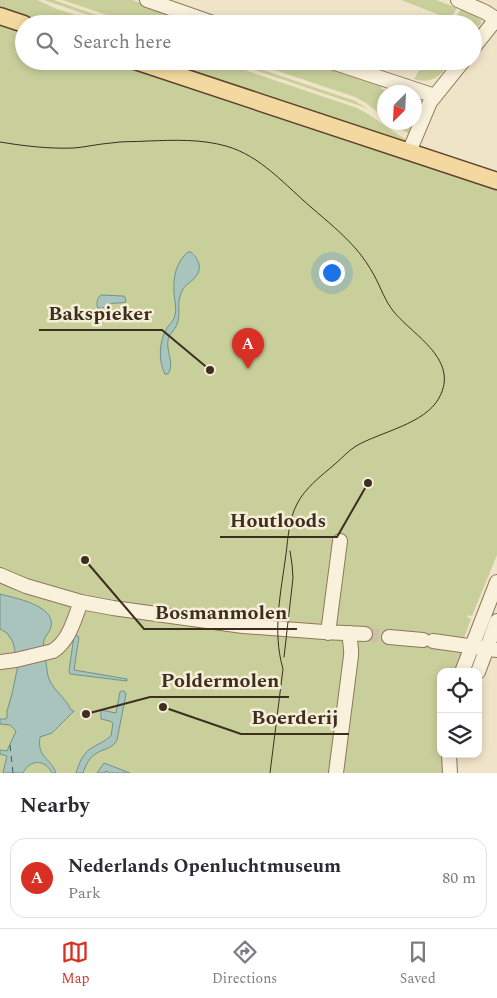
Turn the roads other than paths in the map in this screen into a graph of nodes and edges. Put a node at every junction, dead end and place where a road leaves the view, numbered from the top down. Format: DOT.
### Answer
graph roads {
  1 [pos="147,0"];
  2 [pos="458,0"];
  3 [pos="190,15"];
  4 [pos="0,16"];
  5 [pos="497,19"];
  6 [pos="15,21"];
  7 [pos="482,37"];
  8 [pos="162,70"];
  9 [pos="356,70"];
  10 [pos="456,70"];
  11 [pos="435,96"];
  12 [pos="409,152"];
  13 [pos="497,182"];
  14 [pos="340,541"];
  15 [pos="0,575"];
  16 [pos="497,582"];
  17 [pos="81,602"];
  18 [pos="497,621"];
  19 [pos="328,633"];
  20 [pos="350,633"];
  21 [pos="364,634"];
  22 [pos="389,637"];
  23 [pos="472,646"];
  24 [pos="492,649"];
  25 [pos="0,662"];
  26 [pos="464,668"];
  27 [pos="480,668"];
  28 [pos="449,758"];
  29 [pos="336,773"];
  30 [pos="450,773"];
  1 -- 3 [label="street"];
  2 -- 5 [label="street"];
  4 -- 6 [label="main road"];
  5 -- 7 [label="street"];
  8 -- 12 [label="main road"];
  9 -- 11 [label="street"];
  10 -- 11 [label="street"];
  11 -- 12 [label="street"];
  12 -- 13 [label="main road"];
  14 -- 19 [label="street"];
  15 -- 17 [label="street"];
  16 -- 23 [label="street"];
  17 -- 19 [label="street"];
  17 -- 25 [label="street"];
  18 -- 24 [label="street"];
  19 -- 20 [label="street"];
  20 -- 21 [label="street"];
  20 -- 29 [label="street"];
  22 -- 23 [label="street"];
  23 -- 24 [label="street"];
  23 -- 26 [label="street"];
  24 -- 27 [label="street"];
  28 -- 30 [label="street"];
}
